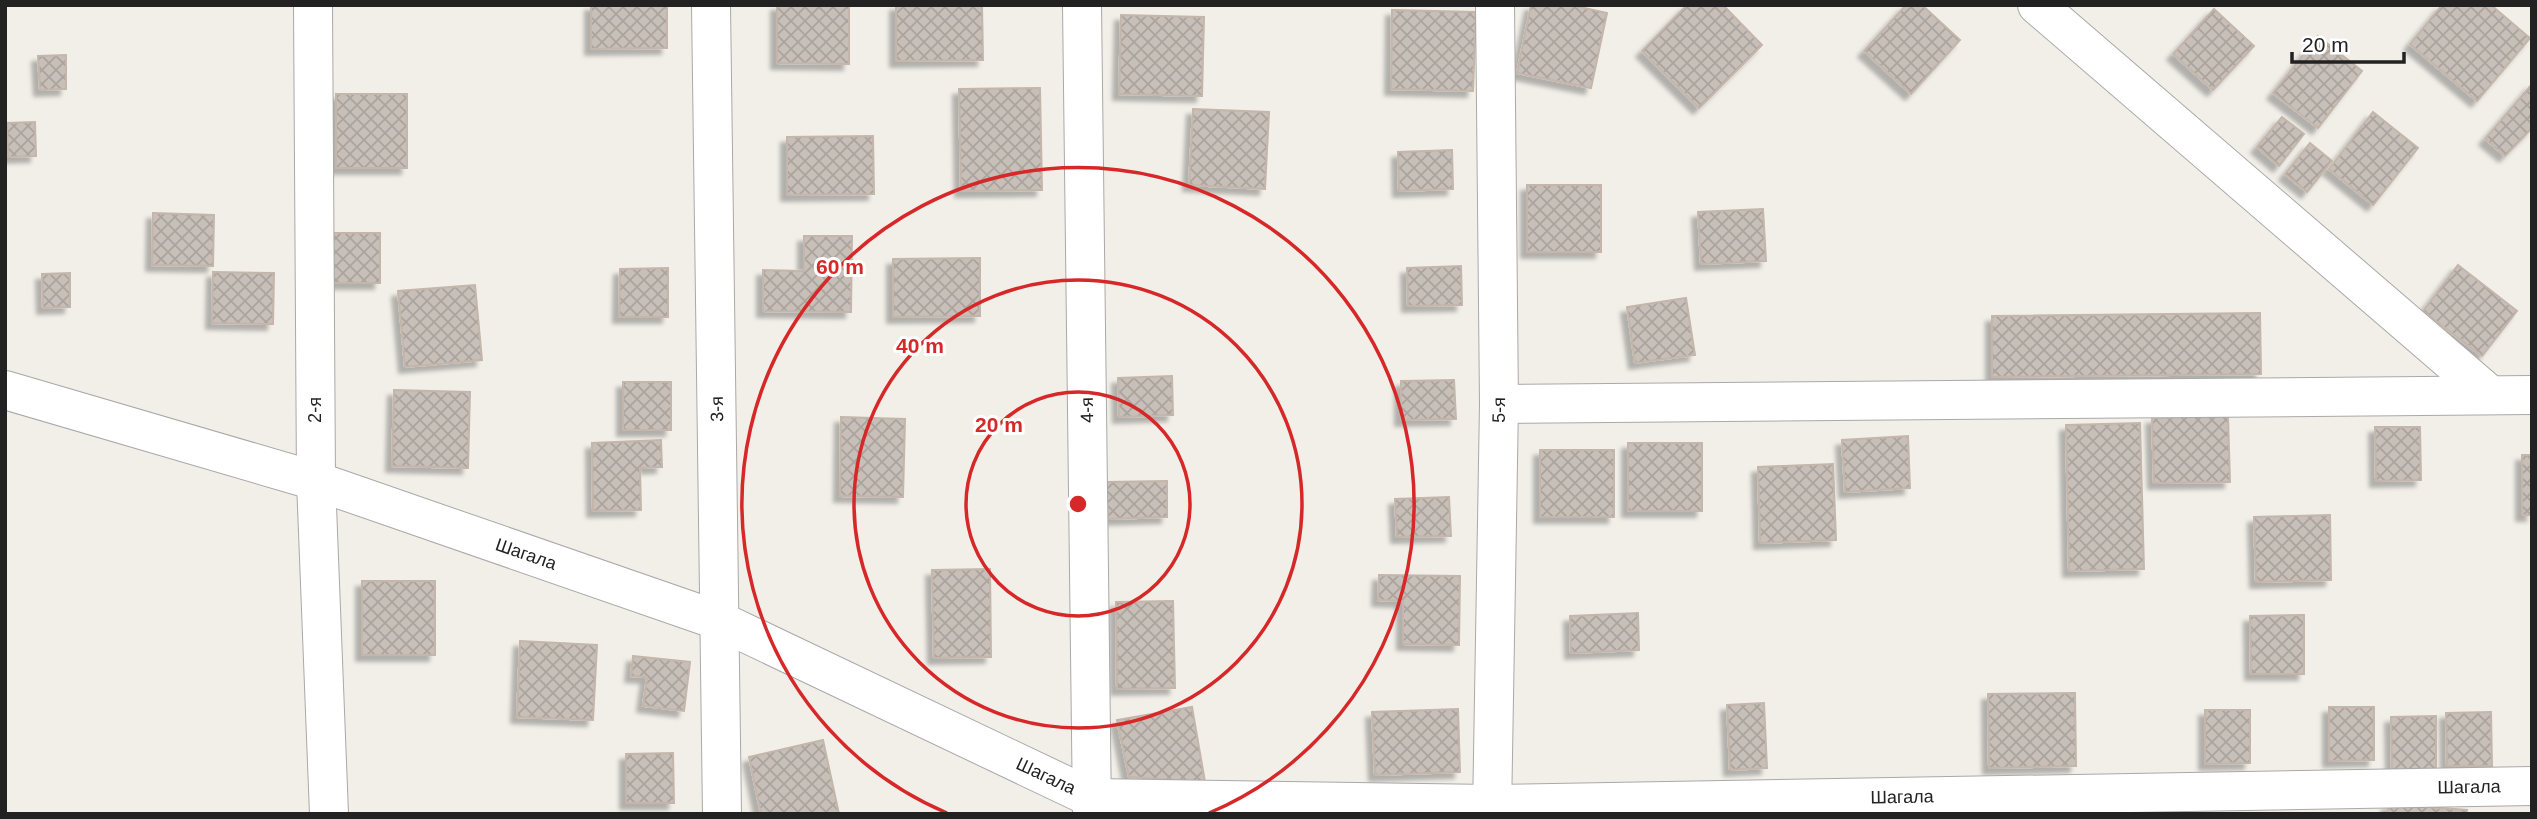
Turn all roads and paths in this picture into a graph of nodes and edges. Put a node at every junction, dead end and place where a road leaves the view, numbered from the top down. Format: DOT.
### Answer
graph roads {
  1 [pos="313,5"];
  2 [pos="711,5"];
  3 [pos="1082,5"];
  4 [pos="1495,5"];
  5 [pos="2037,5"];
  6 [pos="5,390"];
  7 [pos="2490,395"];
  8 [pos="2532,395"];
  9 [pos="1499,404"];
  10 [pos="316,481"];
  11 [pos="720,621"];
  12 [pos="2532,786"];
  13 [pos="1092,806"];
  14 [pos="1492,809"];
  15 [pos="329,814"];
  16 [pos="722,814"];
  1 -- 10 [label="street, 2-я"];
  2 -- 11 [label="street, 3-я"];
  3 -- 13 [label="street, 4-я"];
  4 -- 9 [label="street, 5-я"];
  5 -- 7 [label="street"];
  6 -- 10 [label="street, Шагала"];
  7 -- 8 [label="street"];
  7 -- 9 [label="street"];
  9 -- 14 [label="street, 5-я"];
  10 -- 11 [label="street, Шагала"];
  10 -- 15 [label="street, 2-я"];
  11 -- 13 [label="street, Шагала"];
  11 -- 16 [label="street, 3-я"];
  12 -- 14 [label="street, Шагала"];
  13 -- 14 [label="street, Шагала"];
}
